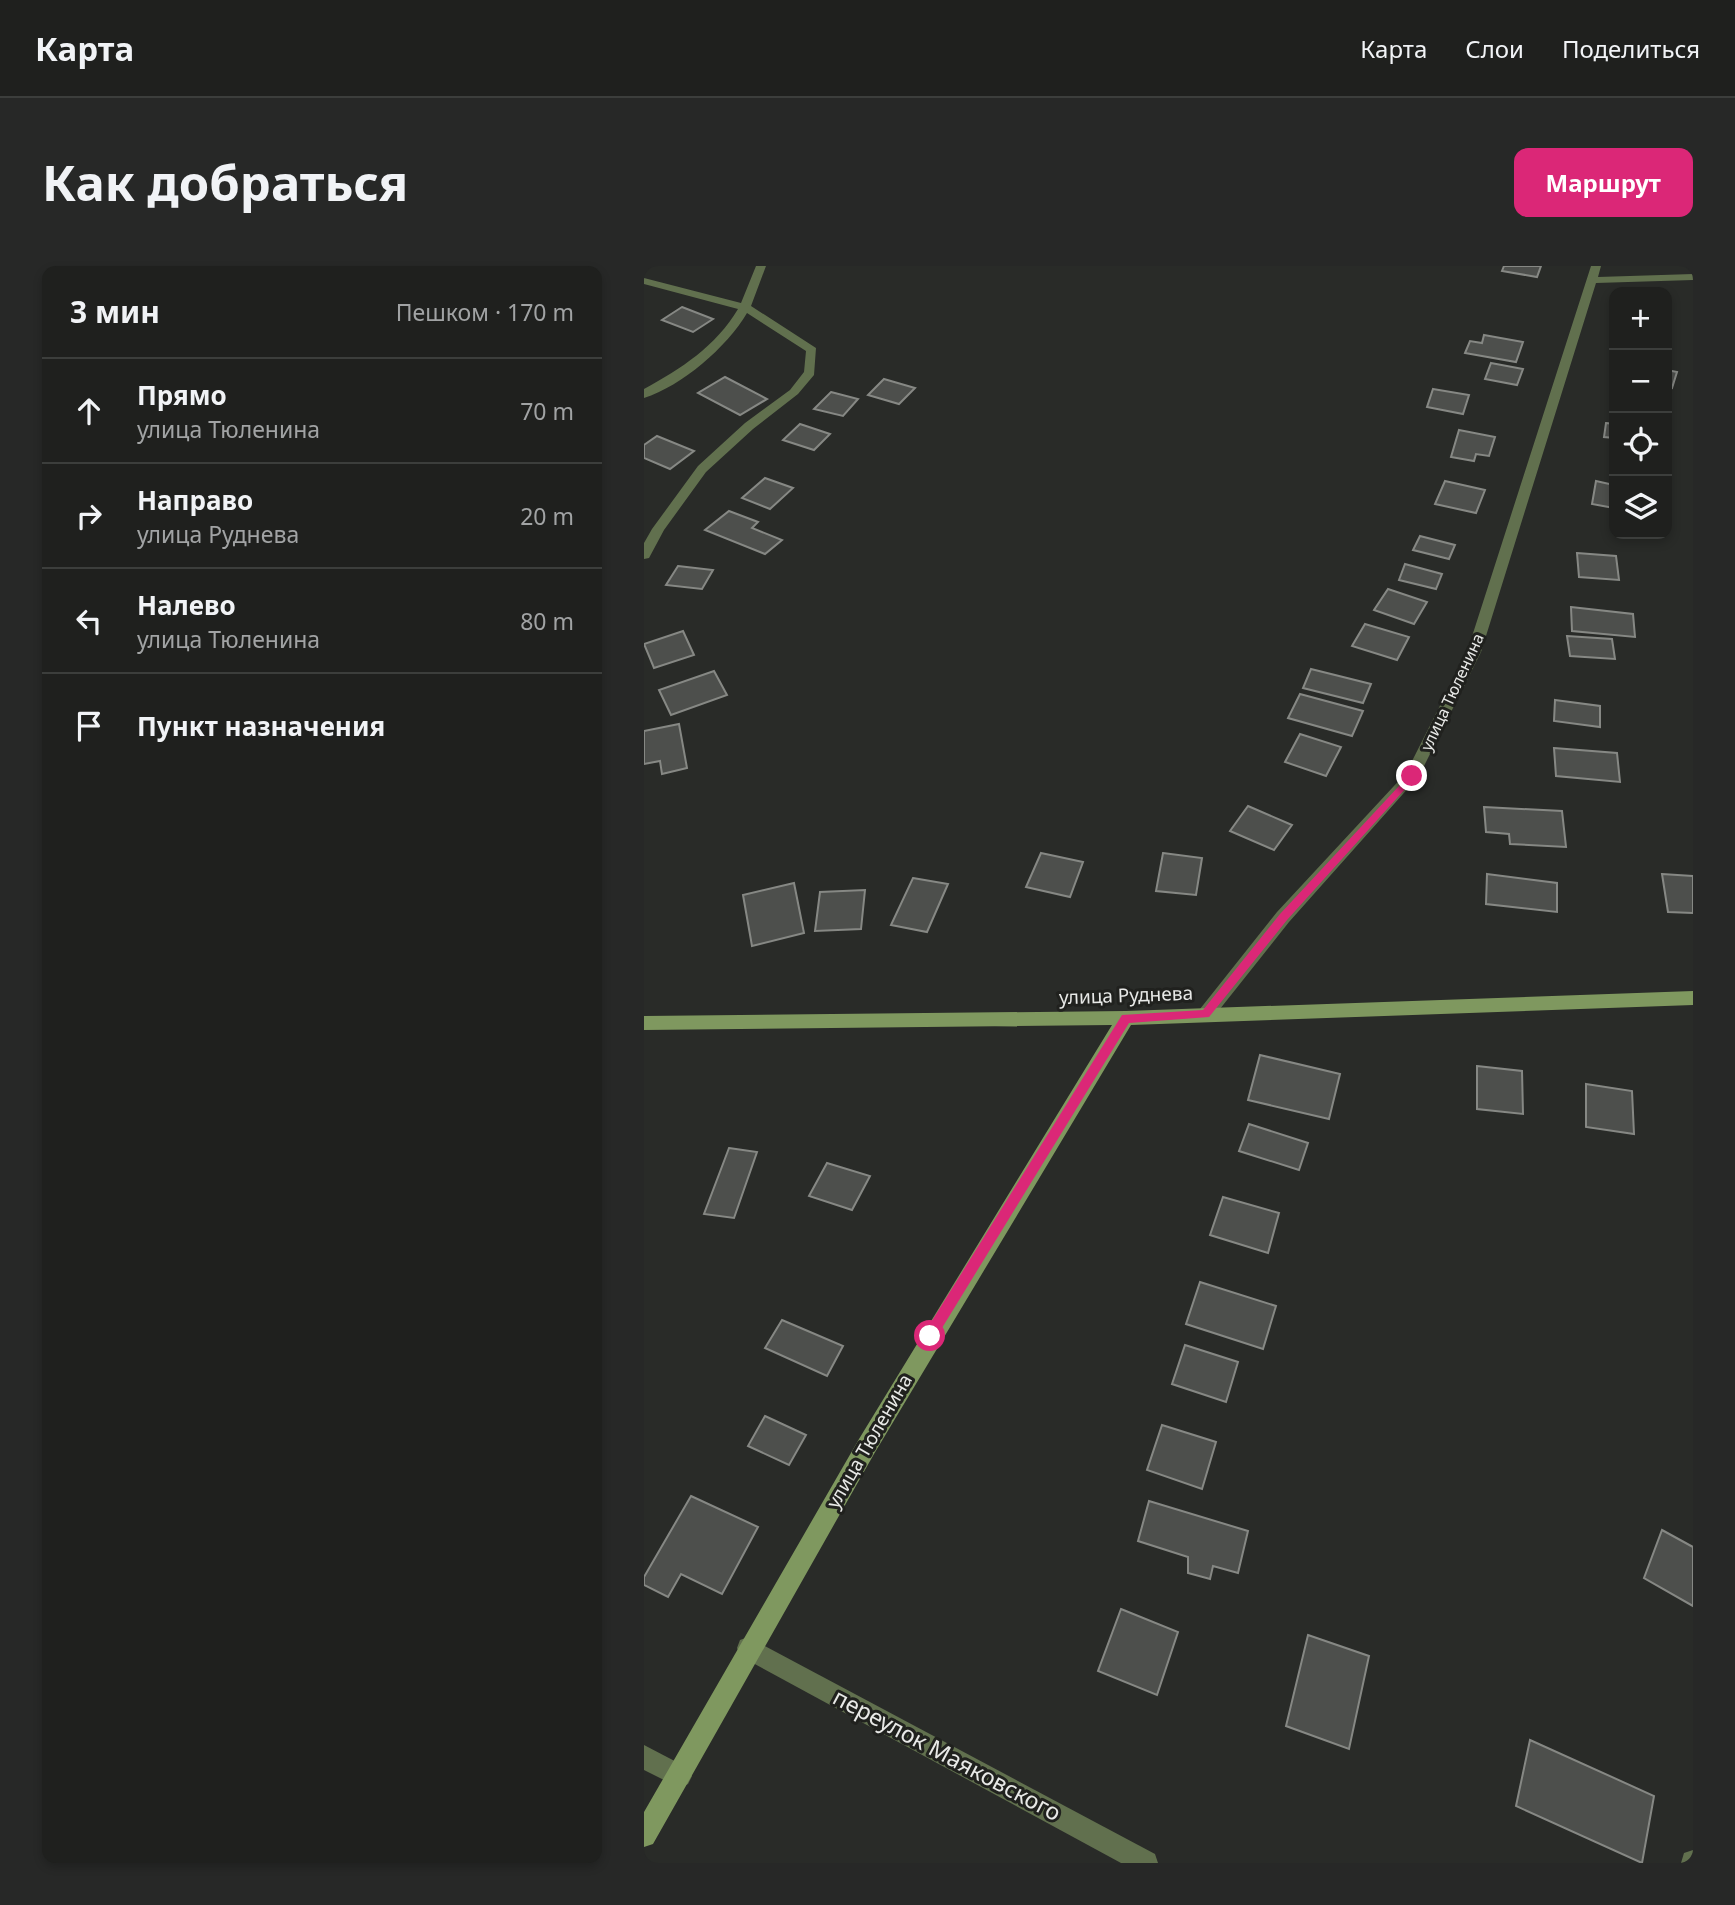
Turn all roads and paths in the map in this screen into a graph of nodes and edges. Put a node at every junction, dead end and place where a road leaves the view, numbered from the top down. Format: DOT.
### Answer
graph roads {
  1 [pos="761,266"];
  2 [pos="1594,273"];
  3 [pos="1693,278"];
  4 [pos="644,281"];
  5 [pos="745,307"];
  6 [pos="644,394"];
  7 [pos="644,555"];
  8 [pos="1693,998"];
  9 [pos="1206,1014"];
  10 [pos="1126,1018"];
  11 [pos="644,1023"];
  12 [pos="748,1648"];
  13 [pos="644,1757"];
  14 [pos="680,1776"];
  15 [pos="644,1835"];
  16 [pos="1146,1863"];
  1 -- 5 [label="street"];
  2 -- 3 [label="street"];
  2 -- 9 [label="street, улица Тюленина"];
  4 -- 5 [label="street"];
  5 -- 6 [label="street"];
  5 -- 7 [label="street"];
  8 -- 9 [label="street, улица Руднева"];
  9 -- 10 [label="street, улица Руднева"];
  10 -- 11 [label="street, улица Руднева"];
  10 -- 12 [label="street, улица Тюленина"];
  12 -- 14 [label="street, улица Тюленина"];
  12 -- 16 [label="street, переулок Маяковского"];
  13 -- 14 [label="street"];
  14 -- 15 [label="street, улица Тюленина"];
}
